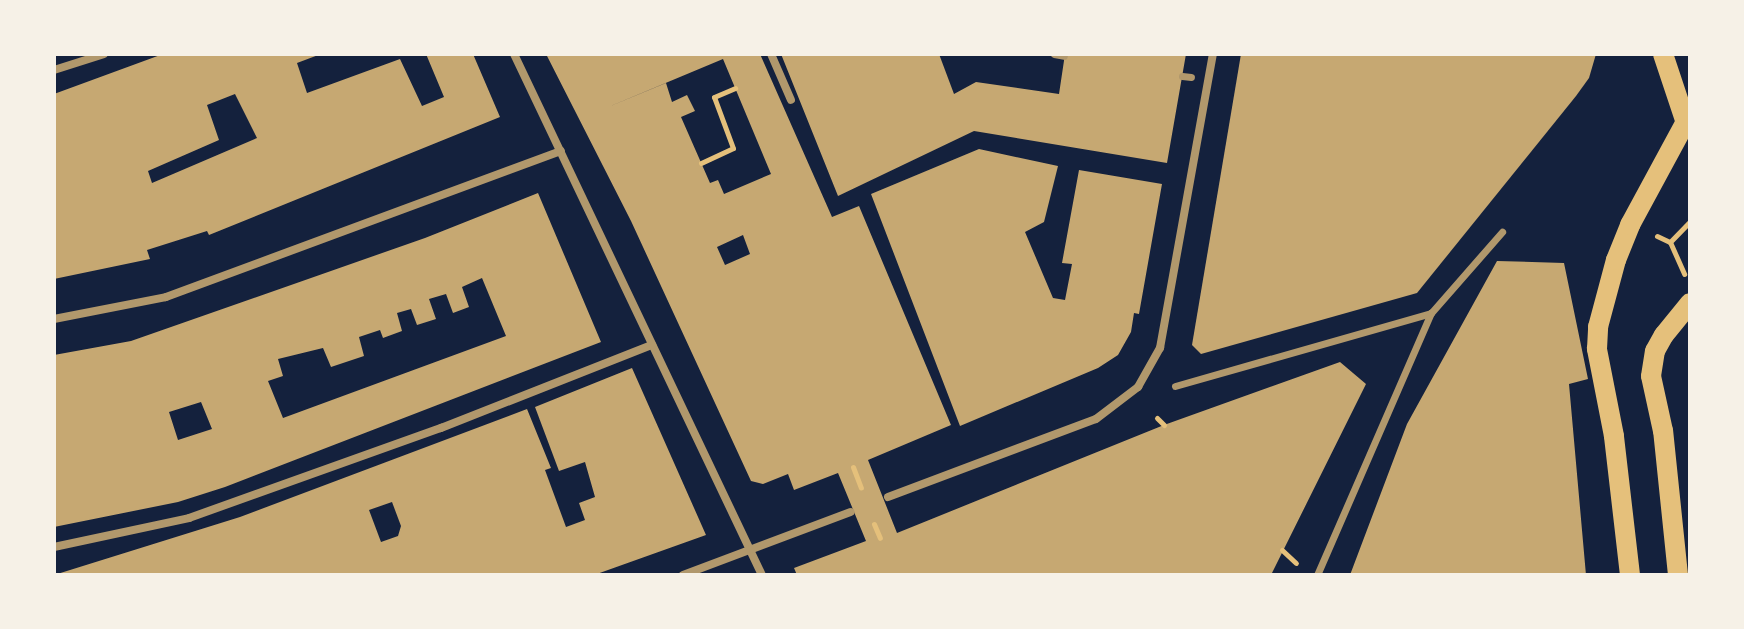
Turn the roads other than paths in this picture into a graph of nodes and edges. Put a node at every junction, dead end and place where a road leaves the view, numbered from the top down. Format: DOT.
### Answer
graph roads {
  1 [pos="104,54"];
  2 [pos="514,54"];
  3 [pos="771,54"];
  4 [pos="1054,54"];
  5 [pos="1213,54"];
  6 [pos="1663,54"];
  7 [pos="1064,56"];
  8 [pos="54,70"];
  9 [pos="791,100"];
  10 [pos="1688,123"];
  11 [pos="561,151"];
  12 [pos="1502,232"];
  13 [pos="1690,303"];
  14 [pos="1431,313"];
  15 [pos="54,319"];
  16 [pos="652,345"];
  17 [pos="1175,386"];
  18 [pos="888,497"];
  19 [pos="851,512"];
  20 [pos="54,547"];
  21 [pos="751,552"];
  22 [pos="683,575"];
  23 [pos="762,575"];
  24 [pos="1317,575"];
  25 [pos="1630,575"];
  26 [pos="1678,575"];
  1 -- 8 [label="street"];
  2 -- 11 [label="street"];
  3 -- 9 [label="street"];
  4 -- 7 [label="street"];
  5 -- 18 [label="street"];
  6 -- 10 [label="main road"];
  10 -- 25 [label="main road"];
  11 -- 15 [label="street"];
  11 -- 16 [label="street"];
  12 -- 14 [label="street"];
  13 -- 26 [label="main road"];
  14 -- 17 [label="street"];
  14 -- 24 [label="street"];
  16 -- 20 [label="street"];
  16 -- 21 [label="street"];
  19 -- 21 [label="street"];
  21 -- 22 [label="street"];
  21 -- 23 [label="street"];
}
